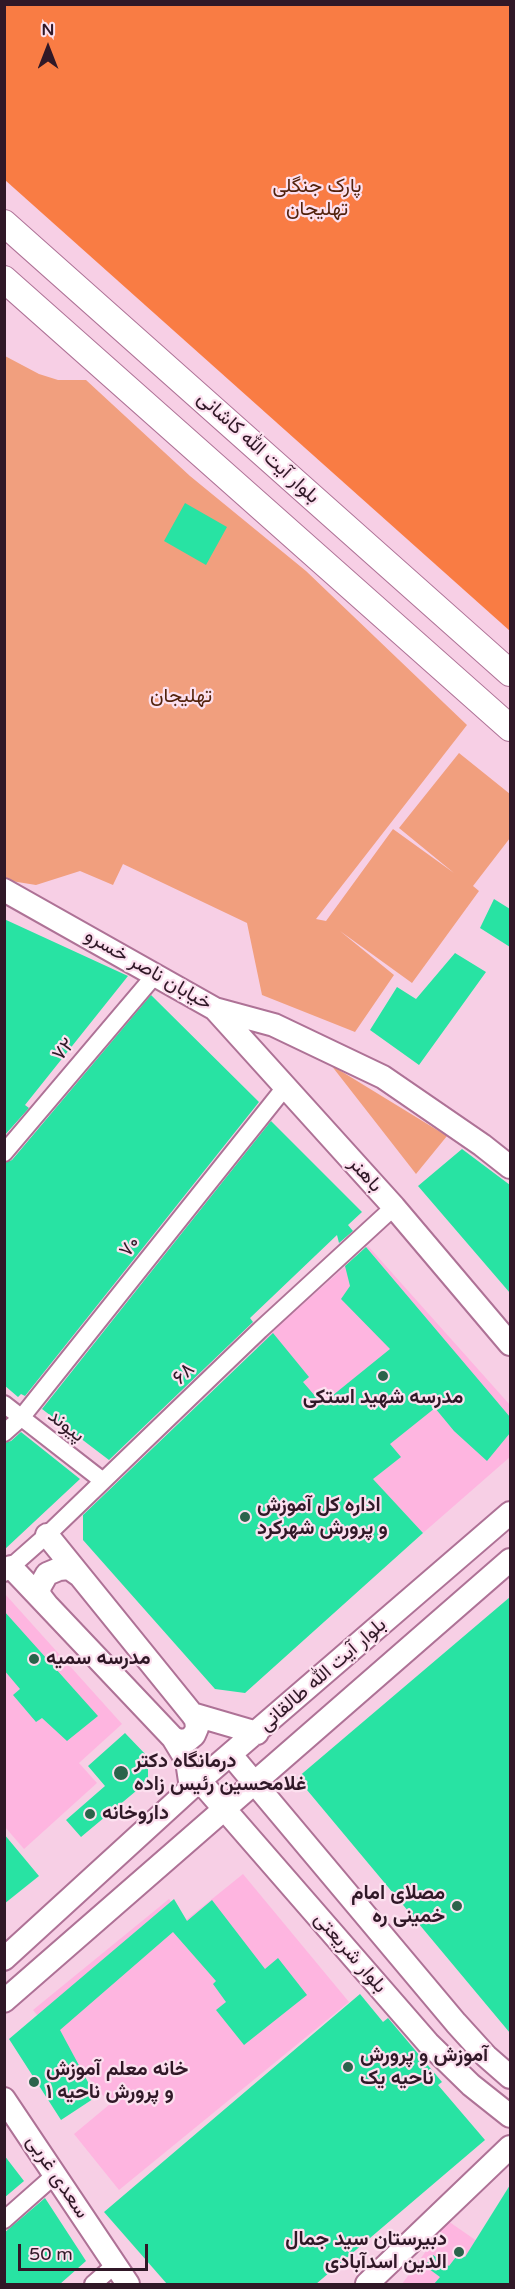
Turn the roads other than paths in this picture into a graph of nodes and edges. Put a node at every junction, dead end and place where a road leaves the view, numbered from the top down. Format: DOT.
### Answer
graph roads {
  1 [pos="4,223"];
  2 [pos="4,279"];
  3 [pos="510,673"];
  4 [pos="510,728"];
  5 [pos="4,890"];
  6 [pos="155,975"];
  7 [pos="215,1009"];
  8 [pos="286,1086"];
  9 [pos="4,1153"];
  10 [pos="510,1167"];
  11 [pos="394,1208"];
  12 [pos="510,1344"];
  13 [pos="4,1404"];
  14 [pos="21,1418"];
  15 [pos="4,1433"];
  16 [pos="103,1481"];
  17 [pos="510,1513"];
  18 [pos="47,1535"];
  19 [pos="510,1560"];
  20 [pos="8,1570"];
  21 [pos="79,1575"];
  22 [pos="47,1605"];
  23 [pos="192,1714"];
  24 [pos="257,1732"];
  25 [pos="173,1738"];
  26 [pos="231,1755"];
  27 [pos="254,1782"];
  28 [pos="196,1785"];
  29 [pos="224,1809"];
  30 [pos="4,1959"];
  31 [pos="11,1996"];
  32 [pos="4,2012"];
  33 [pos="510,2077"];
  34 [pos="4,2099"];
  35 [pos="510,2116"];
  36 [pos="510,2148"];
  37 [pos="56,2174"];
  38 [pos="4,2220"];
  39 [pos="115,2265"];
  40 [pos="93,2284"];
  41 [pos="128,2284"];
  42 [pos="367,2284"];
  1 -- 3 [label="main road, بلوار آیت الله کاشانی"];
  2 -- 4 [label="main road, بلوار آیت الله کاشانی"];
  5 -- 6 [label="main road, خیابان ناصر خسرو"];
  6 -- 7 [label="main road, خیابان ناصر خسرو"];
  6 -- 9 [label="street, ۷۲"];
  7 -- 8 [label="main road, باهنر"];
  7 -- 10 [label="main road, خیابان ناصر خسرو"];
  8 -- 11 [label="main road, باهنر"];
  8 -- 14 [label="street, ۷۰"];
  11 -- 12 [label="main road, باهنر"];
  11 -- 16 [label="street, ۶۸"];
  13 -- 14 [label="street, پیوند"];
  14 -- 15 [label="street, ۷۰"];
  14 -- 16 [label="street, پیوند"];
  16 -- 18 [label="street, ۶۸"];
  17 -- 24 [label="main road, بلوار آیت الله طالقانی"];
  18 -- 20 [label="street, ۶۸"];
  18 -- 21 [label="main road"];
  19 -- 27 [label="main road, بلوار آیت الله طالقانی"];
  20 -- 22 [label="main road"];
  21 -- 22 [label="main road"];
  21 -- 23 [label="main road"];
  22 -- 25 [label="main road"];
  23 -- 24 [label="main road"];
  23 -- 25 [label="main road"];
  24 -- 26 [label="main road, بلوار آیت الله طالقانی"];
  25 -- 28 [label="main road"];
  26 -- 27 [label="main road, بلوار شریعتی"];
  26 -- 28 [label="main road, بلوار آیت الله طالقانی"];
  27 -- 29 [label="main road, بلوار آیت الله طالقانی"];
  27 -- 33 [label="main road, بلوار شریعتی"];
  28 -- 29 [label="main road, بلوار شریعتی"];
  28 -- 30 [label="main road, بلوار آیت الله طالقانی"];
  29 -- 31 [label="main road, بلوار آیت الله طالقانی"];
  29 -- 35 [label="main road, بلوار شریعتی"];
  31 -- 32 [label="main road, بلوار آیت الله طالقانی"];
  34 -- 37 [label="main road, سعدی غربی"];
  36 -- 42 [label="main road"];
  37 -- 38 [label="street"];
  37 -- 39 [label="main road, سعدی غربی"];
  39 -- 40 [label="street"];
  39 -- 41 [label="main road, سعدی غربی"];
}
